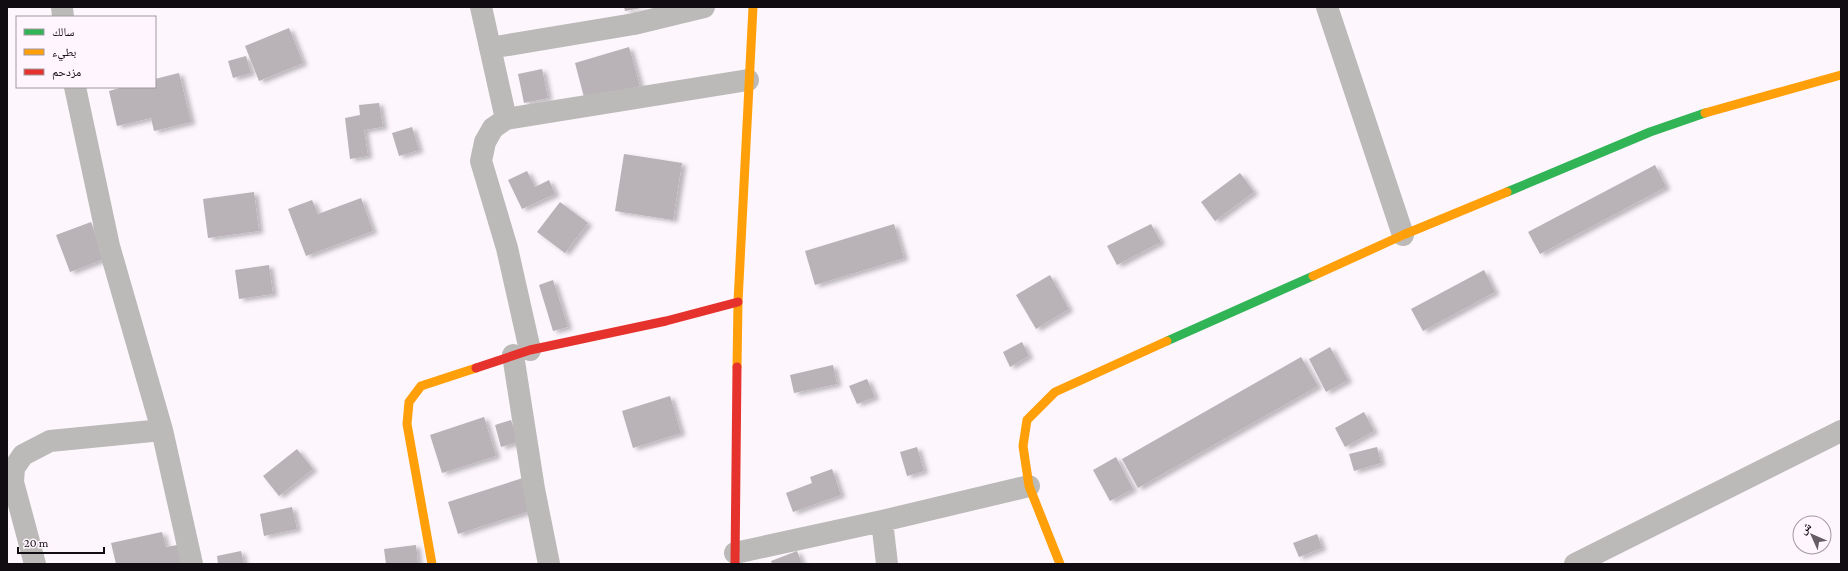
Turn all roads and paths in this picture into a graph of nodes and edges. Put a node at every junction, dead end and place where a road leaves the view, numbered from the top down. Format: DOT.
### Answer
graph roads {
  1 [pos="481,7"];
  2 [pos="704,7"];
  3 [pos="753,7"];
  4 [pos="1327,7"];
  5 [pos="490,48"];
  6 [pos="1841,75"];
  7 [pos="748,80"];
  8 [pos="75,88"];
  9 [pos="506,119"];
  10 [pos="1404,235"];
  11 [pos="738,302"];
  12 [pos="521,352"];
  13 [pos="162,430"];
  14 [pos="1841,431"];
  15 [pos="1028,486"];
  16 [pos="882,521"];
  17 [pos="735,558"];
  18 [pos="35,564"];
  19 [pos="192,564"];
  20 [pos="432,564"];
  21 [pos="549,564"];
  22 [pos="887,564"];
  23 [pos="1060,564"];
  24 [pos="1575,564"];
  1 -- 5 [label="street"];
  2 -- 5 [label="street"];
  3 -- 7 [label="street"];
  4 -- 10 [label="street"];
  5 -- 9 [label="street"];
  6 -- 10 [label="street"];
  7 -- 9 [label="street"];
  7 -- 11 [label="street"];
  8 -- 13 [label="street"];
  9 -- 12 [label="street"];
  10 -- 15 [label="street"];
  11 -- 12 [label="street"];
  11 -- 17 [label="street"];
  12 -- 20 [label="street"];
  12 -- 21 [label="street"];
  13 -- 18 [label="street"];
  13 -- 19 [label="street"];
  14 -- 24 [label="street"];
  15 -- 16 [label="street"];
  15 -- 23 [label="street"];
  16 -- 17 [label="street"];
  16 -- 22 [label="street"];
}
